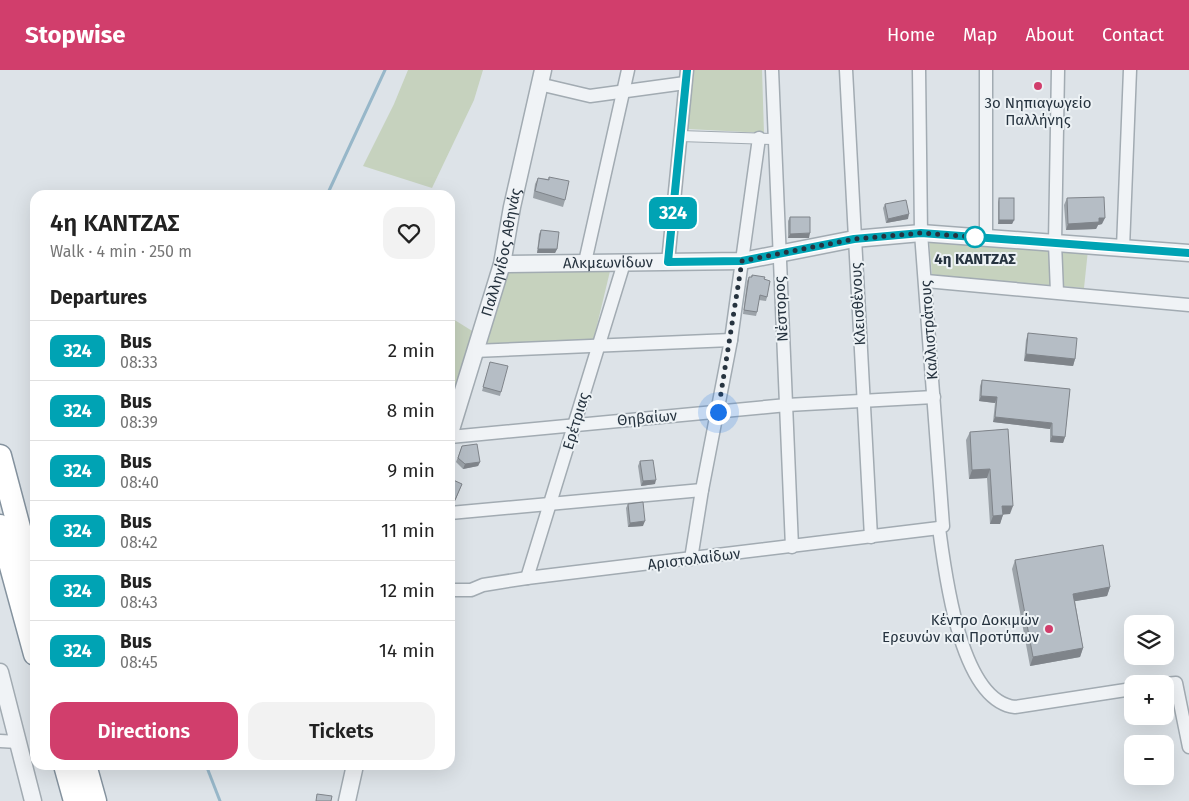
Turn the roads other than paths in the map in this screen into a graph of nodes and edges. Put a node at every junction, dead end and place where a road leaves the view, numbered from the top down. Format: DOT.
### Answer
graph roads {
  1 [pos="628,70"];
  2 [pos="687,70"];
  3 [pos="772,70"];
  4 [pos="846,70"];
  5 [pos="919,70"];
  6 [pos="986,70"];
  7 [pos="1058,70"];
  8 [pos="1130,70"];
  9 [pos="541,77"];
  10 [pos="685,83"];
  11 [pos="623,92"];
  12 [pos="680,136"];
  13 [pos="759,138"];
  14 [pos="774,139"];
  15 [pos="921,233"];
  16 [pos="986,238"];
  17 [pos="854,239"];
  18 [pos="1055,243"];
  19 [pos="1123,248"];
  20 [pos="1189,253"];
  21 [pos="778,256"];
  22 [pos="742,261"];
  23 [pos="585,262"];
  24 [pos="624,262"];
  25 [pos="668,262"];
  26 [pos="502,264"];
  27 [pos="926,281"];
  28 [pos="1056,292"];
  29 [pos="1189,305"];
  30 [pos="731,340"];
  31 [pos="599,345"];
  32 [pos="474,351"];
  33 [pos="934,397"];
  34 [pos="862,400"];
  35 [pos="786,405"];
  36 [pos="718,412"];
  37 [pos="455,416"];
  38 [pos="576,424"];
  39 [pos="455,436"];
  40 [pos="0,456"];
  41 [pos="702,490"];
  42 [pos="551,504"];
  43 [pos="455,513"];
  44 [pos="0,526"];
  45 [pos="938,528"];
  46 [pos="871,537"];
  47 [pos="792,547"];
  48 [pos="691,559"];
  49 [pos="30,569"];
  50 [pos="527,578"];
  51 [pos="455,589"];
  52 [pos="30,636"];
  53 [pos="0,672"];
  54 [pos="1174,683"];
  55 [pos="1124,690"];
  56 [pos="0,741"];
  57 [pos="18,742"];
  58 [pos="1189,747"];
  59 [pos="66,770"];
  60 [pos="86,770"];
  61 [pos="354,770"];
  62 [pos="33,801"];
  63 [pos="75,801"];
  64 [pos="95,801"];
  65 [pos="346,801"];
  1 -- 11 [label="street"];
  2 -- 10 [label="street"];
  3 -- 14 [label="street, Νέστορος"];
  4 -- 17 [label="street, Κλεισθένους"];
  5 -- 15 [label="street, Καλλιστράτους"];
  6 -- 16 [label="street"];
  7 -- 18 [label="street"];
  8 -- 19 [label="street"];
  9 -- 11 [label="street"];
  9 -- 26 [label="street, Παλληνίδος Αθηνάς"];
  10 -- 11 [label="street"];
  10 -- 12 [label="street"];
  11 -- 23 [label="street"];
  12 -- 13 [label="street"];
  12 -- 25 [label="street"];
  13 -- 14 [label="street"];
  13 -- 22 [label="street"];
  14 -- 21 [label="street, Νέστορος"];
  15 -- 16 [label="street, Αλκμεωνίδων"];
  15 -- 17 [label="street, Αλκμεωνίδων"];
  15 -- 27 [label="street, Καλλιστράτους"];
  16 -- 18 [label="street, Αλκμεωνίδων"];
  17 -- 21 [label="street, Αλκμεωνίδων"];
  17 -- 34 [label="street, Κλεισθένους"];
  18 -- 19 [label="street, Αλκμεωνίδων"];
  18 -- 28 [label="street"];
  19 -- 20 [label="street, Αλκμεωνίδων"];
  21 -- 22 [label="street, Αλκμεωνίδων"];
  21 -- 35 [label="street, Νέστορος"];
  22 -- 25 [label="street, Αλκμεωνίδων"];
  22 -- 30 [label="street"];
  23 -- 24 [label="street, Αλκμεωνίδων"];
  23 -- 26 [label="street, Αλκμεωνίδων"];
  24 -- 25 [label="street, Αλκμεωνίδων"];
  24 -- 31 [label="street, Ερέτριας"];
  26 -- 32 [label="street, Παλληνίδος Αθηνάς"];
  27 -- 28 [label="street"];
  27 -- 33 [label="street, Καλλιστράτους"];
  28 -- 29 [label="street"];
  30 -- 31 [label="street"];
  30 -- 36 [label="street"];
  31 -- 32 [label="street"];
  31 -- 38 [label="street, Ερέτριας"];
  32 -- 37 [label="street, Παλληνίδος Αθηνάς"];
  33 -- 34 [label="street, Θηβαίων"];
  33 -- 45 [label="street, Καλλιστράτους"];
  34 -- 35 [label="street, Θηβαίων"];
  34 -- 46 [label="street, Κλεισθένους"];
  35 -- 36 [label="street, Θηβαίων"];
  35 -- 47 [label="street, Νέστορος"];
  36 -- 38 [label="street, Θηβαίων"];
  36 -- 41 [label="street"];
  38 -- 39 [label="street, Θηβαίων"];
  38 -- 42 [label="street, Ερέτριας"];
  40 -- 49 [label="highway"];
  41 -- 42 [label="street"];
  41 -- 48 [label="street"];
  42 -- 43 [label="street"];
  42 -- 50 [label="street, Ερέτριας"];
  44 -- 52 [label="highway"];
  45 -- 46 [label="street, Αριστολαίδων"];
  45 -- 55 [label="street"];
  46 -- 47 [label="street, Αριστολαίδων"];
  47 -- 48 [label="street, Αριστολαίδων"];
  48 -- 50 [label="street, Αριστολαίδων"];
  50 -- 51 [label="street, Αριστολαίδων"];
  53 -- 57 [label="street"];
  54 -- 58 [label="street"];
  56 -- 57 [label="street"];
  57 -- 62 [label="street"];
  59 -- 63 [label="highway"];
  60 -- 64 [label="highway"];
  61 -- 65 [label="street"];
}
